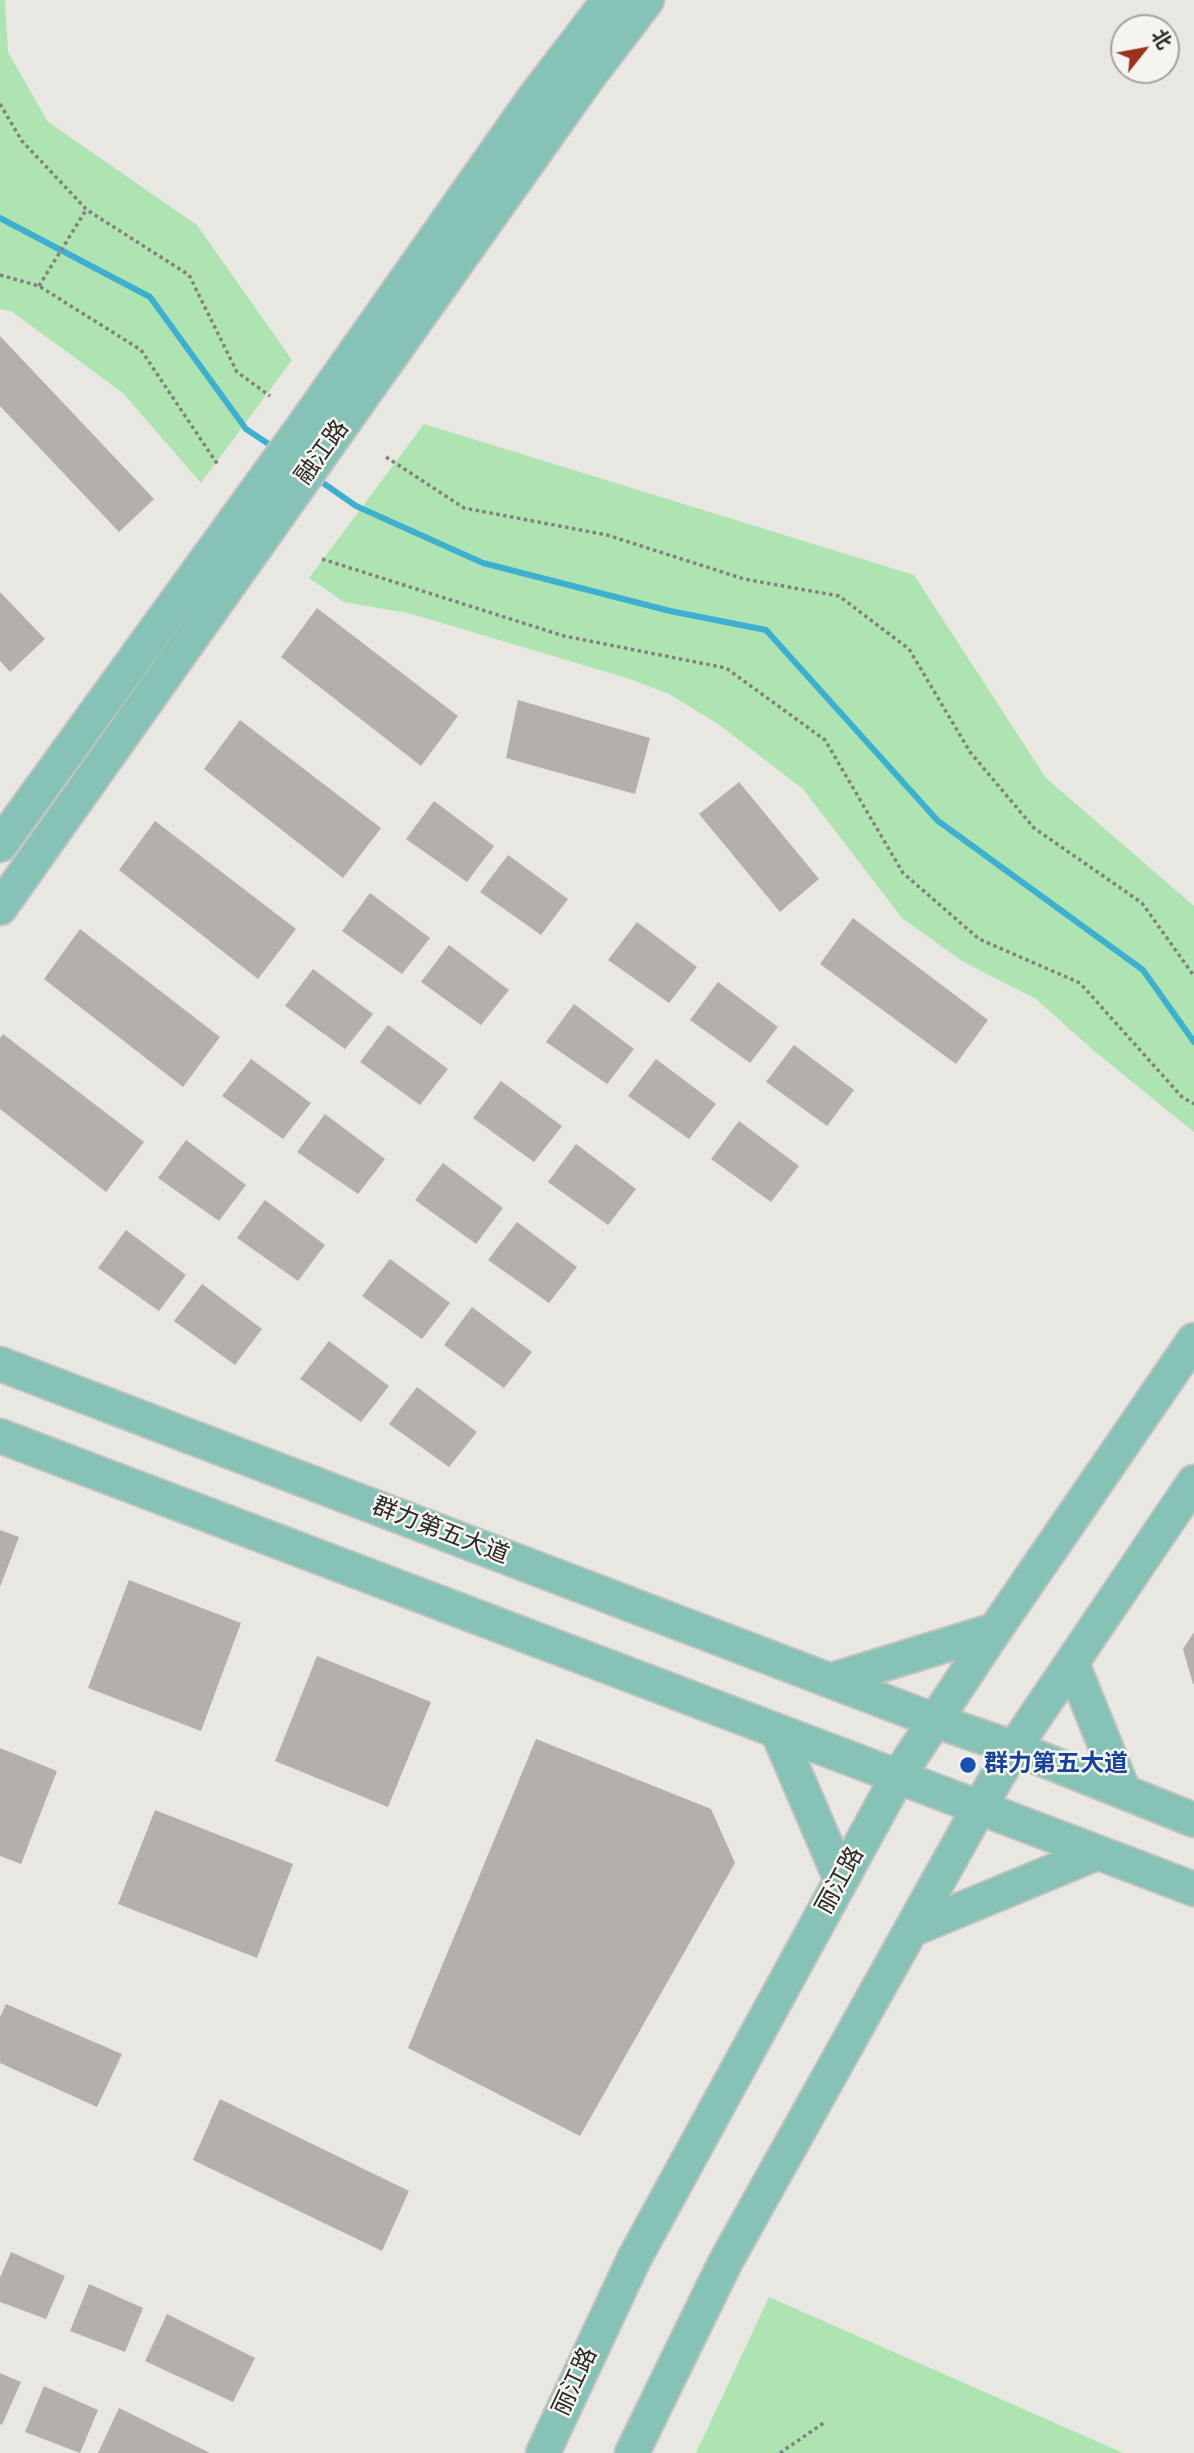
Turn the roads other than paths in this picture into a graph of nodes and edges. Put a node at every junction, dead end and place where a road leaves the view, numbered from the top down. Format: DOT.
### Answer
graph roads {
  1 [pos="609,0"];
  2 [pos="647,0"];
  3 [pos="321,428"];
  4 [pos="261,510"];
  5 [pos="0,845"];
  6 [pos="0,908"];
  7 [pos="1194,1340"];
  8 [pos="0,1364"];
  9 [pos="0,1436"];
  10 [pos="1194,1482"];
  11 [pos="995,1630"];
  12 [pos="1072,1663"];
  13 [pos="832,1680"];
  14 [pos="936,1721"];
  15 [pos="778,1733"];
  16 [pos="1014,1748"];
  17 [pos="897,1778"];
  18 [pos="1124,1792"];
  19 [pos="979,1808"];
  20 [pos="1194,1820"];
  21 [pos="1097,1853"];
  22 [pos="841,1880"];
  23 [pos="1194,1889"];
  24 [pos="911,1930"];
  25 [pos="542,2453"];
  26 [pos="632,2453"];
  1 -- 3 [label="main road, 融江路"];
  2 -- 3 [label="main road, 融江路"];
  3 -- 4 [label="main road, 融江路"];
  4 -- 5 [label="main road, 融江路"];
  4 -- 6 [label="main road, 融江路"];
  7 -- 11 [label="main road, 丽江路"];
  8 -- 13 [label="main road, 群力第五大道"];
  9 -- 15 [label="main road"];
  10 -- 12 [label="main road"];
  11 -- 13 [label="main road"];
  11 -- 14 [label="main road, 丽江路"];
  12 -- 16 [label="main road"];
  12 -- 18 [label="main road"];
  13 -- 14 [label="main road, 群力第五大道"];
  14 -- 16 [label="main road, 群力第五大道"];
  14 -- 17 [label="main road, 丽江路"];
  15 -- 17 [label="main road"];
  15 -- 22 [label="main road"];
  16 -- 18 [label="main road, 群力第五大道"];
  16 -- 19 [label="main road"];
  17 -- 19 [label="main road"];
  17 -- 22 [label="main road, 丽江路"];
  18 -- 20 [label="main road, 群力第五大道"];
  19 -- 21 [label="main road"];
  19 -- 24 [label="main road"];
  21 -- 23 [label="main road"];
  21 -- 24 [label="main road"];
  22 -- 25 [label="main road, 丽江路"];
  24 -- 26 [label="main road"];
}
